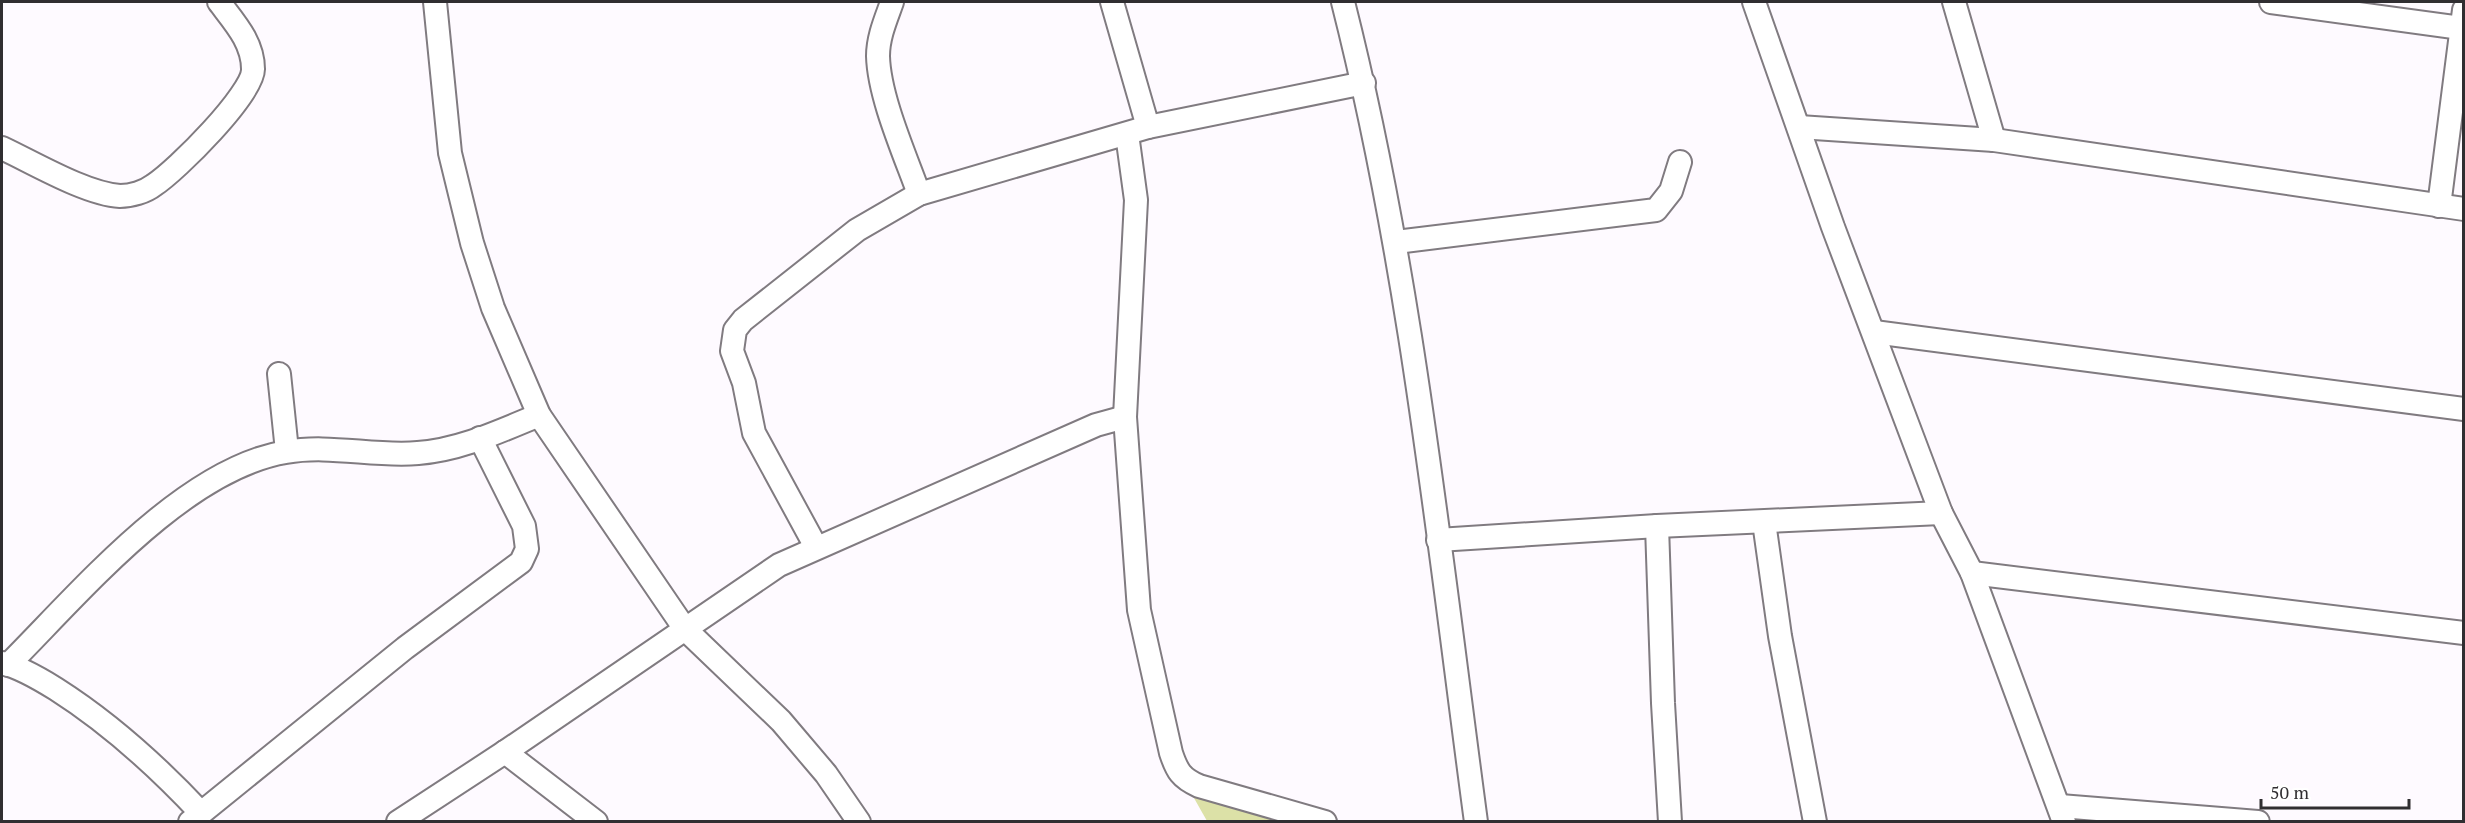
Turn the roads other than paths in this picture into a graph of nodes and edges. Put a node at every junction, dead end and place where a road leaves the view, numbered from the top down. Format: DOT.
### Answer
graph roads {
  1 [pos="219,2"];
  2 [pos="435,2"];
  3 [pos="892,2"];
  4 [pos="1112,2"];
  5 [pos="1343,2"];
  6 [pos="1754,2"];
  7 [pos="1954,2"];
  8 [pos="2271,2"];
  9 [pos="2462,19"];
  10 [pos="1364,82"];
  11 [pos="1799,127"];
  12 [pos="1137,130"];
  13 [pos="1994,140"];
  14 [pos="2,148"];
  15 [pos="1680,162"];
  16 [pos="919,194"];
  17 [pos="2439,206"];
  18 [pos="2463,209"];
  19 [pos="1396,242"];
  20 [pos="1874,332"];
  21 [pos="279,374"];
  22 [pos="2463,409"];
  23 [pos="539,415"];
  24 [pos="1125,417"];
  25 [pos="480,438"];
  26 [pos="287,451"];
  27 [pos="1941,513"];
  28 [pos="1764,522"];
  29 [pos="1657,526"];
  30 [pos="1438,540"];
  31 [pos="816,547"];
  32 [pos="1972,573"];
  33 [pos="685,628"];
  34 [pos="2463,633"];
  35 [pos="5,664"];
  36 [pos="505,752"];
  37 [pos="2062,814"];
  38 [pos="196,817"];
  39 [pos="398,822"];
  40 [pos="596,822"];
  41 [pos="859,822"];
  42 [pos="1325,822"];
  43 [pos="1476,822"];
  44 [pos="1670,822"];
  45 [pos="1815,822"];
  46 [pos="2258,822"];
  1 -- 14 [label="street"];
  2 -- 23 [label="street"];
  3 -- 16 [label="street"];
  4 -- 12 [label="street"];
  5 -- 10 [label="street"];
  6 -- 11 [label="street"];
  7 -- 13 [label="street"];
  8 -- 9 [label="street"];
  9 -- 17 [label="street"];
  10 -- 12 [label="street"];
  10 -- 19 [label="street"];
  11 -- 13 [label="street"];
  11 -- 20 [label="street"];
  12 -- 16 [label="street"];
  12 -- 24 [label="street"];
  13 -- 17 [label="street"];
  15 -- 19 [label="street"];
  16 -- 31 [label="street"];
  17 -- 18 [label="street"];
  19 -- 30 [label="street"];
  20 -- 22 [label="street"];
  20 -- 27 [label="street"];
  21 -- 26 [label="street"];
  23 -- 25 [label="street"];
  23 -- 33 [label="street"];
  24 -- 31 [label="street"];
  24 -- 42 [label="street"];
  25 -- 26 [label="street"];
  25 -- 38 [label="street"];
  26 -- 35 [label="street"];
  27 -- 28 [label="street"];
  27 -- 32 [label="street"];
  28 -- 29 [label="street"];
  28 -- 45 [label="street"];
  29 -- 30 [label="street"];
  29 -- 44 [label="street"];
  30 -- 43 [label="street"];
  31 -- 33 [label="street"];
  32 -- 34 [label="street"];
  32 -- 37 [label="street"];
  33 -- 36 [label="street"];
  33 -- 41 [label="street"];
  35 -- 38 [label="street"];
  36 -- 39 [label="street"];
  36 -- 40 [label="street"];
  37 -- 46 [label="street"];
}
